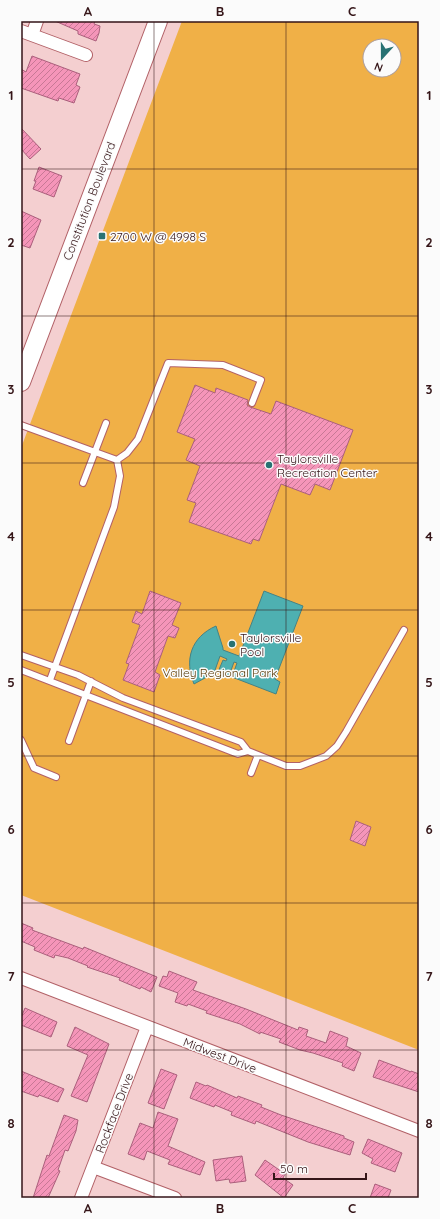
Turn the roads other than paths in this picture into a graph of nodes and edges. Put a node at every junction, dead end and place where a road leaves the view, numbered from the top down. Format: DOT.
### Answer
graph roads {
  1 [pos="37,21"];
  2 [pos="158,21"];
  3 [pos="26,33"];
  4 [pos="86,55"];
  5 [pos="21,382"];
  6 [pos="252,403"];
  7 [pos="106,423"];
  8 [pos="21,425"];
  9 [pos="95,453"];
  10 [pos="117,460"];
  11 [pos="83,483"];
  12 [pos="404,630"];
  13 [pos="21,654"];
  14 [pos="55,667"];
  15 [pos="21,670"];
  16 [pos="50,680"];
  17 [pos="92,681"];
  18 [pos="86,694"];
  19 [pos="21,740"];
  20 [pos="69,741"];
  21 [pos="248,751"];
  22 [pos="258,755"];
  23 [pos="251,773"];
  24 [pos="56,776"];
  25 [pos="21,978"];
  26 [pos="147,1027"];
  27 [pos="419,1130"];
  28 [pos="93,1167"];
  29 [pos="81,1198"];
  30 [pos="175,1198"];
  1 -- 3 [label="street"];
  2 -- 5 [label="main road, Constitution Boulevard"];
  3 -- 4 [label="street"];
  6 -- 10 [label="lane"];
  7 -- 9 [label="lane"];
  8 -- 9 [label="lane"];
  9 -- 10 [label="lane"];
  9 -- 11 [label="lane"];
  10 -- 14 [label="lane"];
  12 -- 22 [label="lane"];
  13 -- 14 [label="lane"];
  14 -- 16 [label="lane"];
  14 -- 17 [label="lane"];
  15 -- 16 [label="lane"];
  16 -- 18 [label="lane"];
  17 -- 18 [label="lane"];
  17 -- 21 [label="lane"];
  18 -- 20 [label="lane"];
  18 -- 21 [label="lane"];
  19 -- 24 [label="lane"];
  21 -- 22 [label="lane"];
  22 -- 23 [label="lane"];
  25 -- 26 [label="street, Midwest Drive"];
  26 -- 27 [label="street, Midwest Drive"];
  26 -- 28 [label="street, Rockface Drive"];
  28 -- 29 [label="street, Rockface Drive"];
  28 -- 30 [label="street"];
}
